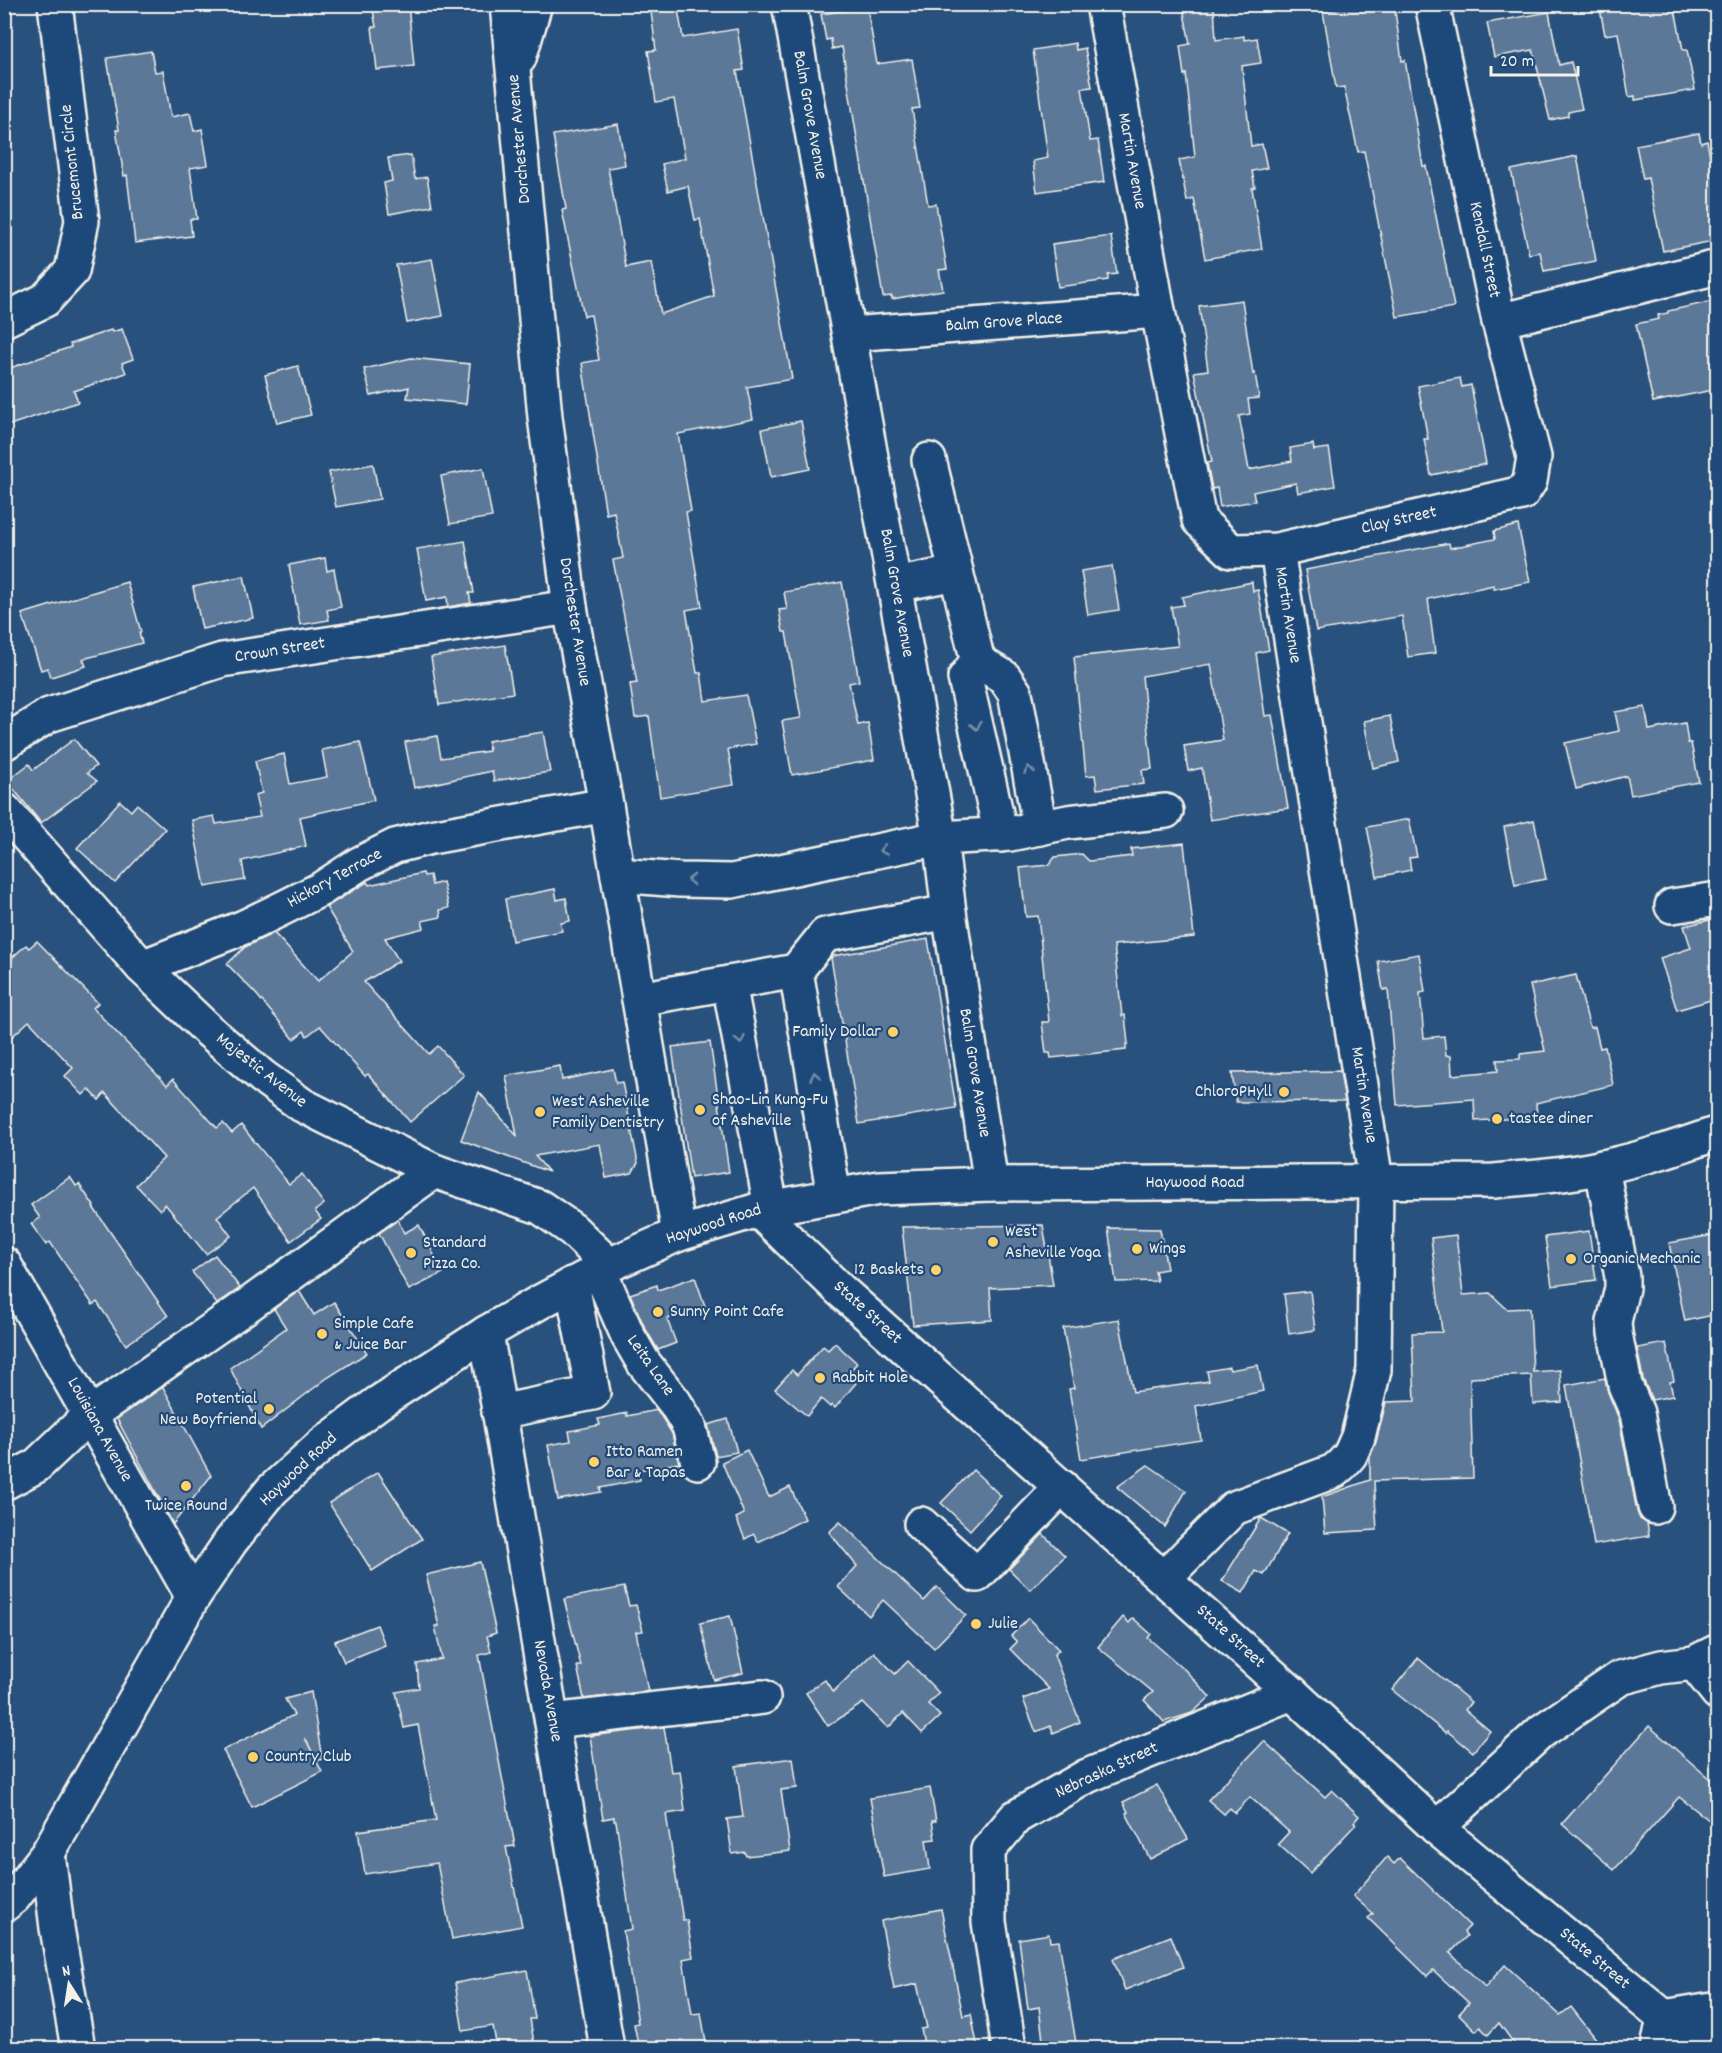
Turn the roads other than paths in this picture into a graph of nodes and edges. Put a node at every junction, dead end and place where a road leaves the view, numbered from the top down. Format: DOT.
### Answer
graph roads {
  1 [pos="55,4"];
  2 [pos="507,4"];
  3 [pos="535,4"];
  4 [pos="789,4"];
  5 [pos="1103,4"];
  6 [pos="1432,4"];
  7 [pos="514,74"];
  8 [pos="1718,267"];
  9 [pos="1158,311"];
  10 [pos="4,320"];
  11 [pos="1499,321"];
  12 [pos="850,334"];
  13 [pos="929,460"];
  14 [pos="1522,493"];
  15 [pos="1276,550"];
  16 [pos="956,573"];
  17 [pos="895,585"];
  18 [pos="570,607"];
  19 [pos="979,666"];
  20 [pos="4,743"];
  21 [pos="606,806"];
  22 [pos="4,810"];
  23 [pos="1166,811"];
  24 [pos="1040,828"];
  25 [pos="1001,835"];
  26 [pos="940,838"];
  27 [pos="618,874"];
  28 [pos="1718,899"];
  29 [pos="1672,906"];
  30 [pos="949,912"];
  31 [pos="142,967"];
  32 [pos="796,970"];
  33 [pos="729,983"];
  34 [pos="639,999"];
  35 [pos="1718,1133"];
  36 [pos="1602,1167"];
  37 [pos="434,1171"];
  38 [pos="1376,1181"];
  39 [pos="991,1184"];
  40 [pos="834,1196"];
  41 [pos="764,1208"];
  42 [pos="679,1234"];
  43 [pos="4,1264"];
  44 [pos="593,1273"];
  45 [pos="486,1333"];
  46 [pos="499,1412"];
  47 [pos="91,1414"];
  48 [pos="698,1462"];
  49 [pos="4,1483"];
  50 [pos="1062,1487"];
  51 [pos="1656,1507"];
  52 [pos="921,1524"];
  53 [pos="1164,1578"];
  54 [pos="193,1596"];
  55 [pos="1706,1657"];
  56 [pos="1292,1693"];
  57 [pos="1718,1693"];
  58 [pos="763,1697"];
  59 [pos="552,1721"];
  60 [pos="1437,1828"];
  61 [pos="48,1853"];
  62 [pos="4,1905"];
  63 [pos="1718,2008"];
  64 [pos="1664,2017"];
  65 [pos="1718,2043"];
  66 [pos="78,2049"];
  67 [pos="607,2049"];
  68 [pos="1009,2049"];
  69 [pos="1658,2049"];
  1 -- 10 [label="street, Brucemont Circle"];
  2 -- 7 [label="street, Dorchester Avenue"];
  3 -- 7 [label="street"];
  4 -- 12 [label="street, Balm Grove Avenue"];
  5 -- 9 [label="street, Martin Avenue"];
  6 -- 11 [label="street, Kendall Street"];
  7 -- 18 [label="street, Dorchester Avenue"];
  8 -- 11 [label="street"];
  9 -- 12 [label="street, Balm Grove Place"];
  9 -- 15 [label="street, Martin Avenue"];
  11 -- 14 [label="street, Kendall Street"];
  12 -- 17 [label="street, Balm Grove Avenue"];
  13 -- 16 [label="street"];
  14 -- 15 [label="street, Clay Street"];
  15 -- 38 [label="street, Martin Avenue"];
  16 -- 17 [label="street"];
  16 -- 19 [label="street"];
  17 -- 26 [label="street, Balm Grove Avenue"];
  18 -- 20 [label="street, Crown Street"];
  18 -- 21 [label="street, Dorchester Avenue"];
  24 -- 19 [label="street, one-way"];
  19 -- 25 [label="street, one-way"];
  21 -- 27 [label="street, Dorchester Avenue"];
  21 -- 31 [label="street, Hickory Terrace"];
  22 -- 31 [label="street, Majestic Avenue"];
  23 -- 24 [label="street"];
  24 -- 25 [label="street"];
  25 -- 26 [label="street"];
  26 -- 27 [label="street, one-way"];
  26 -- 30 [label="street, Balm Grove Avenue"];
  27 -- 34 [label="street, Dorchester Avenue"];
  28 -- 29 [label="street"];
  30 -- 32 [label="street"];
  30 -- 39 [label="street, Balm Grove Avenue"];
  31 -- 37 [label="street, Majestic Avenue"];
  32 -- 33 [label="street"];
  40 -- 32 [label="street, one-way"];
  33 -- 34 [label="street"];
  33 -- 41 [label="street, one-way"];
  34 -- 42 [label="street, Dorchester Avenue"];
  35 -- 36 [label="street, Haywood Road"];
  36 -- 38 [label="street, Haywood Road"];
  36 -- 51 [label="street"];
  37 -- 44 [label="street, Majestic Avenue"];
  37 -- 47 [label="street"];
  38 -- 39 [label="street, Haywood Road"];
  38 -- 53 [label="street, Martin Avenue"];
  39 -- 40 [label="street, Haywood Road"];
  40 -- 41 [label="street, Haywood Road"];
  41 -- 42 [label="street, Haywood Road"];
  41 -- 50 [label="street, State Street"];
  42 -- 44 [label="street, Haywood Road"];
  43 -- 47 [label="street, Louisiana Avenue"];
  44 -- 45 [label="street, Haywood Road"];
  44 -- 46 [label="street"];
  44 -- 48 [label="street, Leita Lane"];
  45 -- 46 [label="street, Nevada Avenue"];
  45 -- 54 [label="street, Haywood Road"];
  46 -- 59 [label="street, Nevada Avenue"];
  47 -- 49 [label="street"];
  47 -- 54 [label="street, Louisiana Avenue"];
  50 -- 52 [label="street"];
  50 -- 53 [label="street, State Street"];
  53 -- 56 [label="street, State Street"];
  54 -- 61 [label="street, Haywood Road"];
  55 -- 57 [label="street"];
  55 -- 60 [label="street"];
  56 -- 60 [label="street, State Street"];
  56 -- 68 [label="street, Nebraska Street"];
  58 -- 59 [label="street"];
  59 -- 67 [label="street, Nevada Avenue"];
  60 -- 64 [label="street, State Street"];
  61 -- 62 [label="street, Haywood Road"];
  61 -- 66 [label="street"];
  63 -- 64 [label="street"];
  64 -- 65 [label="street, State Street"];
  64 -- 69 [label="street"];
}
